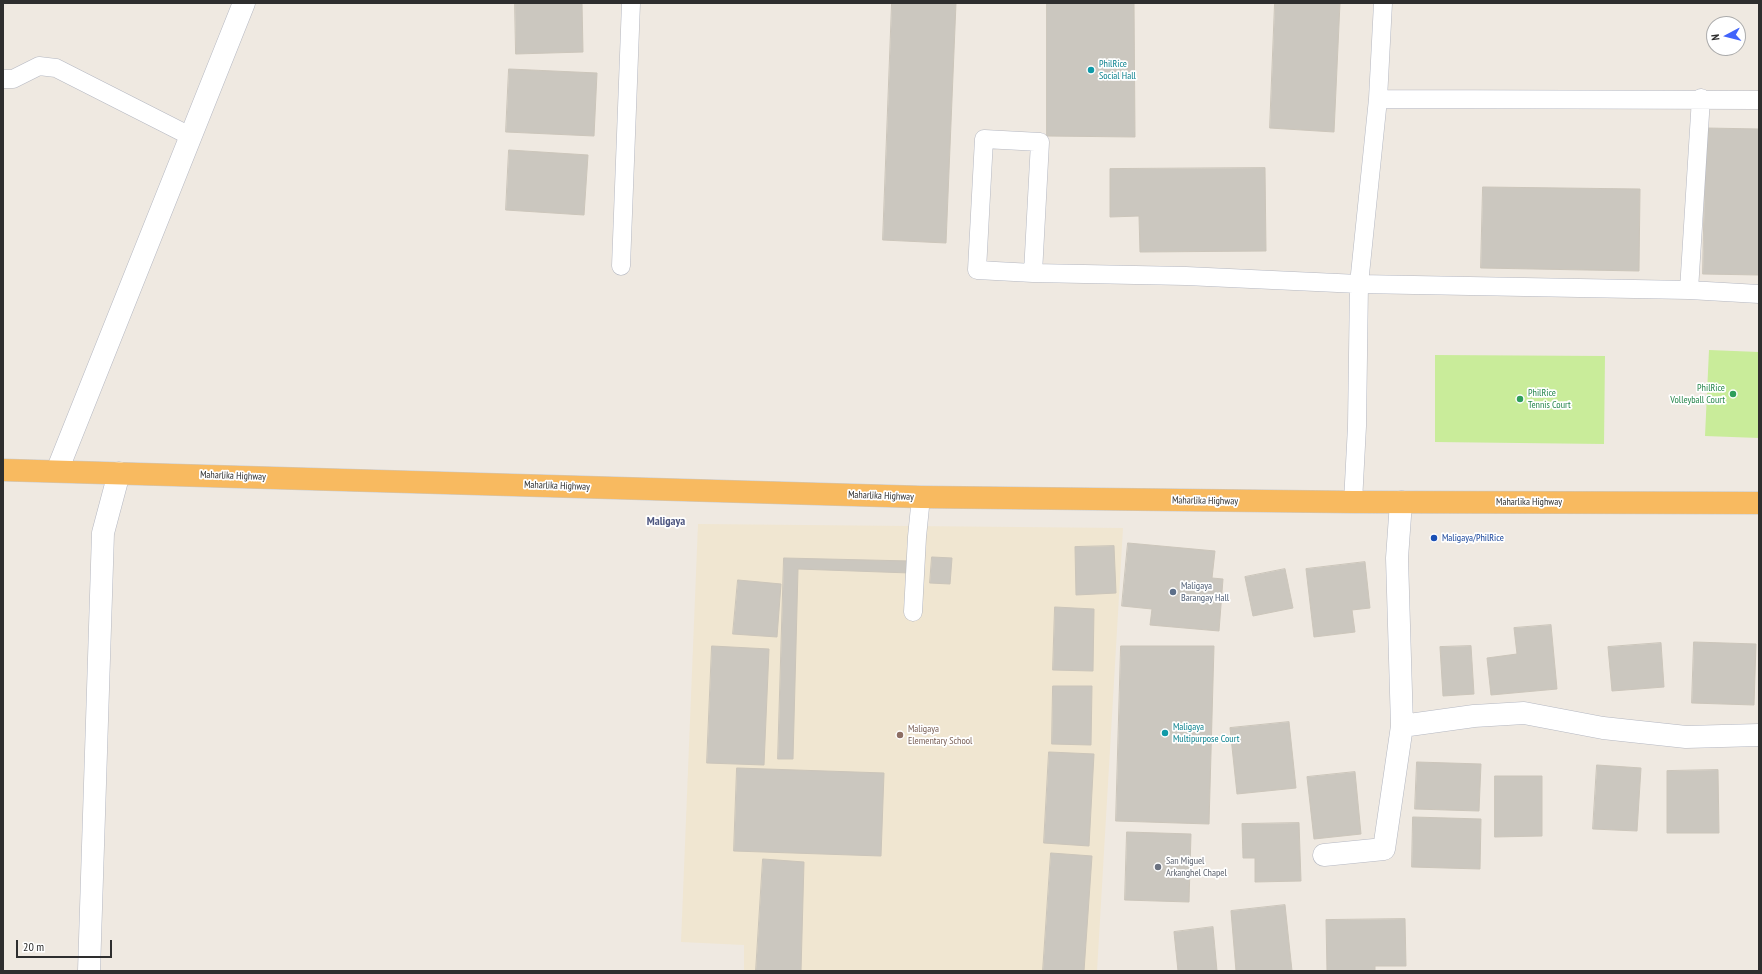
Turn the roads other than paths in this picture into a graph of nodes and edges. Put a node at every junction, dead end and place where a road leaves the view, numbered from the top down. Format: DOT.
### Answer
graph roads {
  1 [pos="244,3"];
  2 [pos="631,3"];
  3 [pos="1383,3"];
  4 [pos="3,79"];
  5 [pos="1701,98"];
  6 [pos="1378,99"];
  7 [pos="1759,100"];
  8 [pos="190,136"];
  9 [pos="621,266"];
  10 [pos="1033,273"];
  11 [pos="1359,284"];
  12 [pos="1689,290"];
  13 [pos="1759,294"];
  14 [pos="3,470"];
  15 [pos="57,471"];
  16 [pos="119,473"];
  17 [pos="921,498"];
  18 [pos="1353,502"];
  19 [pos="1401,502"];
  20 [pos="1759,503"];
  21 [pos="913,612"];
  22 [pos="1402,726"];
  23 [pos="1759,735"];
  24 [pos="1324,855"];
  25 [pos="89,971"];
  1 -- 8 [label="street"];
  2 -- 9 [label="lane"];
  3 -- 6 [label="lane"];
  4 -- 8 [label="lane"];
  5 -- 6 [label="lane"];
  5 -- 7 [label="lane"];
  5 -- 12 [label="lane"];
  6 -- 11 [label="lane"];
  8 -- 15 [label="street"];
  10 -- 10 [label="lane"];
  10 -- 11 [label="lane"];
  11 -- 12 [label="lane"];
  11 -- 18 [label="lane"];
  12 -- 13 [label="lane"];
  14 -- 15 [label="highway, Maharlika Highway"];
  15 -- 16 [label="highway, Maharlika Highway"];
  16 -- 17 [label="highway, Maharlika Highway"];
  16 -- 25 [label="street"];
  17 -- 18 [label="highway, Maharlika Highway"];
  17 -- 21 [label="lane"];
  18 -- 19 [label="highway, Maharlika Highway"];
  19 -- 20 [label="highway, Maharlika Highway"];
  19 -- 22 [label="street"];
  22 -- 23 [label="street"];
  22 -- 24 [label="street"];
}
